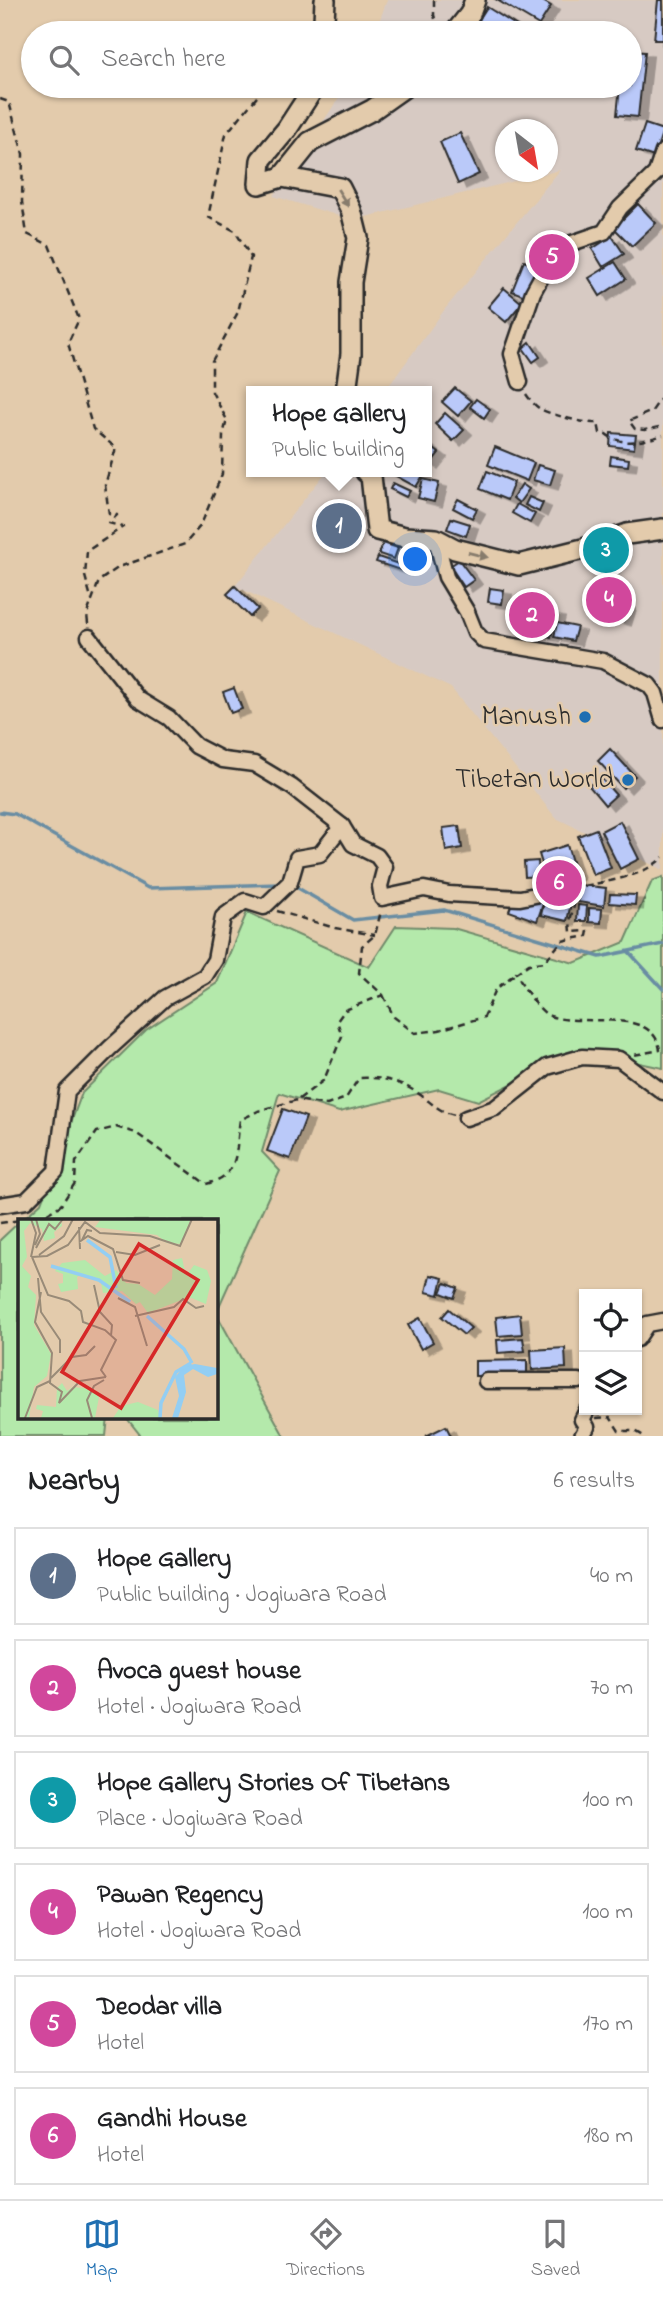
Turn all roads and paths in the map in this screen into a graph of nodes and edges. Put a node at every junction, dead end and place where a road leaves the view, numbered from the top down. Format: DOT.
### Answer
graph roads {
  1 [pos="325,0"];
  2 [pos="434,0"];
  3 [pos="475,0"];
  4 [pos="324,21"];
  5 [pos="436,21"];
  6 [pos="464,21"];
  7 [pos="256,98"];
  8 [pos="306,98"];
  9 [pos="389,98"];
  10 [pos="0,99"];
  11 [pos="663,152"];
  12 [pos="282,177"];
  13 [pos="520,382"];
  14 [pos="347,386"];
  15 [pos="663,396"];
  16 [pos="663,426"];
  17 [pos="663,435"];
  18 [pos="371,477"];
  19 [pos="663,528"];
  20 [pos="436,539"];
  21 [pos="92,600"];
  22 [pos="89,637"];
  23 [pos="663,720"];
  24 [pos="342,826"];
  25 [pos="663,857"];
  26 [pos="574,887"];
  27 [pos="264,907"];
  28 [pos="380,914"];
  29 [pos="375,935"];
  30 [pos="516,974"];
  31 [pos="383,995"];
  32 [pos="619,1059"];
  33 [pos="663,1092"];
  34 [pos="298,1100"];
  35 [pos="467,1118"];
  36 [pos="0,1205"];
  37 [pos="28,1219"];
  38 [pos="18,1220"];
  39 [pos="0,1223"];
  40 [pos="663,1321"];
  41 [pos="642,1332"];
  42 [pos="486,1381"];
  43 [pos="579,1381"];
  44 [pos="585,1415"];
  45 [pos="582,1436"];
  46 [pos="644,1436"];
  1 -- 4 [label="street"];
  2 -- 5 [label="path"];
  3 -- 6 [label="street"];
  7 -- 21 [label="path"];
  8 -- 12 [label="street"];
  9 -- 12 [label="street"];
  10 -- 21 [label="path"];
  11 -- 13 [label="street"];
  12 -- 14 [label="street, one-way"];
  13 -- 17 [label="path"];
  15 -- 16 [label="path"];
  18 -- 20 [label="street"];
  20 -- 19 [label="street, one-way"];
  20 -- 23 [label="street"];
  21 -- 22 [label="path"];
  22 -- 24 [label="street"];
  24 -- 26 [label="street"];
  24 -- 27 [label="street"];
  25 -- 26 [label="path"];
  26 -- 30 [label="path"];
  27 -- 29 [label="path"];
  27 -- 36 [label="street"];
  28 -- 29 [label="path"];
  29 -- 31 [label="path"];
  30 -- 31 [label="path"];
  30 -- 32 [label="path"];
  31 -- 34 [label="path"];
  32 -- 33 [label="street"];
  32 -- 35 [label="street"];
  34 -- 35 [label="path"];
  34 -- 37 [label="path"];
  38 -- 39 [label="path"];
  40 -- 41 [label="street"];
  42 -- 43 [label="street"];
  44 -- 45 [label="street"];
  44 -- 46 [label="path"];
}
